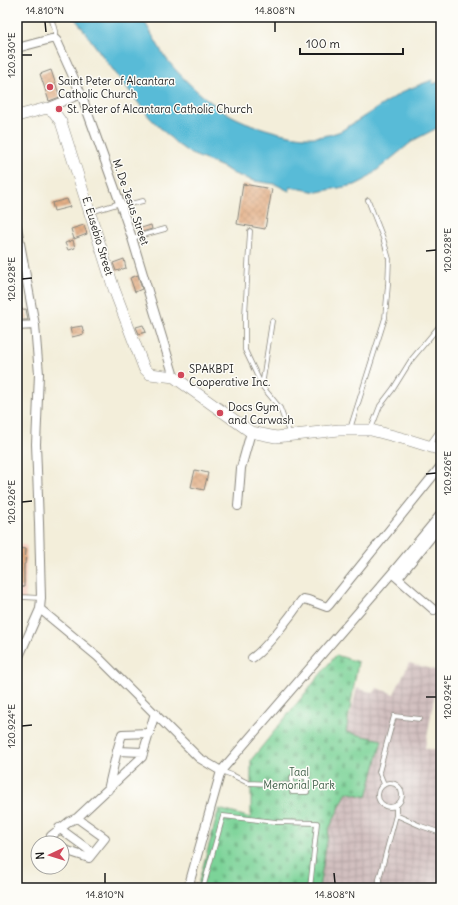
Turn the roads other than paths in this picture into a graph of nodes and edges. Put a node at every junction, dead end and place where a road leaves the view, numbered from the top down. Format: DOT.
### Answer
graph roads {
  1 [pos="51,17"];
  2 [pos="55,39"];
  3 [pos="17,48"];
  4 [pos="81,94"];
  5 [pos="47,108"];
  6 [pos="17,116"];
  7 [pos="368,200"];
  8 [pos="143,201"];
  9 [pos="121,205"];
  10 [pos="91,212"];
  11 [pos="17,227"];
  12 [pos="165,229"];
  13 [pos="250,231"];
  14 [pos="132,238"];
  15 [pos="21,273"];
  16 [pos="272,321"];
  17 [pos="441,324"];
  18 [pos="35,325"];
  19 [pos="17,326"];
  20 [pos="174,377"];
  21 [pos="262,386"];
  22 [pos="441,428"];
  23 [pos="350,430"];
  24 [pos="371,430"];
  25 [pos="251,432"];
  26 [pos="290,435"];
  27 [pos="428,446"];
  28 [pos="441,450"];
  29 [pos="441,466"];
  30 [pos="238,506"];
  31 [pos="441,514"];
  32 [pos="441,525"];
  33 [pos="395,576"];
  34 [pos="17,595"];
  35 [pos="41,598"];
  36 [pos="40,609"];
  37 [pos="434,610"];
  38 [pos="252,658"];
  39 [pos="17,661"];
  40 [pos="156,713"];
  41 [pos="420,719"];
  42 [pos="150,733"];
  43 [pos="117,751"];
  44 [pos="144,752"];
  45 [pos="221,771"];
  46 [pos="384,784"];
  47 [pos="292,785"];
  48 [pos="108,791"];
  49 [pos="396,806"];
  50 [pos="396,815"];
  51 [pos="77,818"];
  52 [pos="59,828"];
  53 [pos="441,831"];
  54 [pos="52,835"];
  55 [pos="70,852"];
  56 [pos="93,853"];
  57 [pos="441,879"];
  58 [pos="189,885"];
  59 [pos="204,888"];
  60 [pos="310,888"];
  61 [pos="378,888"];
  62 [pos="440,888"];
  1 -- 2 [label="lane"];
  2 -- 3 [label="street"];
  2 -- 4 [label="street, M. De Jesus Street"];
  4 -- 5 [label="street"];
  4 -- 9 [label="street, M. De Jesus Street"];
  5 -- 6 [label="main road"];
  5 -- 10 [label="main road, E. Eusebio Street"];
  7 -- 23 [label="lane"];
  8 -- 9 [label="lane"];
  9 -- 10 [label="lane"];
  9 -- 14 [label="street, M. De Jesus Street"];
  10 -- 20 [label="main road, E. Eusebio Street"];
  11 -- 15 [label="street"];
  12 -- 14 [label="lane"];
  13 -- 21 [label="lane"];
  14 -- 20 [label="street, M. De Jesus Street"];
  15 -- 18 [label="street"];
  16 -- 21 [label="lane"];
  17 -- 24 [label="lane"];
  18 -- 19 [label="street"];
  18 -- 35 [label="street"];
  20 -- 25 [label="main road"];
  21 -- 26 [label="lane"];
  22 -- 27 [label="lane"];
  23 -- 24 [label="main road"];
  23 -- 26 [label="main road"];
  24 -- 27 [label="main road"];
  25 -- 26 [label="main road"];
  25 -- 30 [label="street"];
  27 -- 28 [label="main road"];
  29 -- 38 [label="street"];
  31 -- 33 [label="street"];
  32 -- 33 [label="street"];
  33 -- 37 [label="street"];
  33 -- 45 [label="street"];
  34 -- 35 [label="lane"];
  35 -- 36 [label="street"];
  36 -- 39 [label="street"];
  36 -- 40 [label="street"];
  40 -- 42 [label="street"];
  40 -- 45 [label="street"];
  41 -- 46 [label="lane"];
  42 -- 43 [label="street"];
  42 -- 44 [label="street"];
  43 -- 44 [label="street"];
  43 -- 48 [label="street"];
  44 -- 48 [label="street"];
  45 -- 47 [label="lane"];
  45 -- 58 [label="street"];
  46 -- 49 [label="lane"];
  46 -- 49 [label="lane"];
  47 -- 47 [label="lane"];
  48 -- 51 [label="street"];
  49 -- 50 [label="lane"];
  50 -- 53 [label="lane"];
  50 -- 61 [label="lane"];
  51 -- 52 [label="street"];
  51 -- 56 [label="street"];
  52 -- 54 [label="street"];
  52 -- 56 [label="street"];
  55 -- 56 [label="street"];
  57 -- 62 [label="lane"];
  58 -- 59 [label="lane"];
  59 -- 60 [label="lane"];
}
